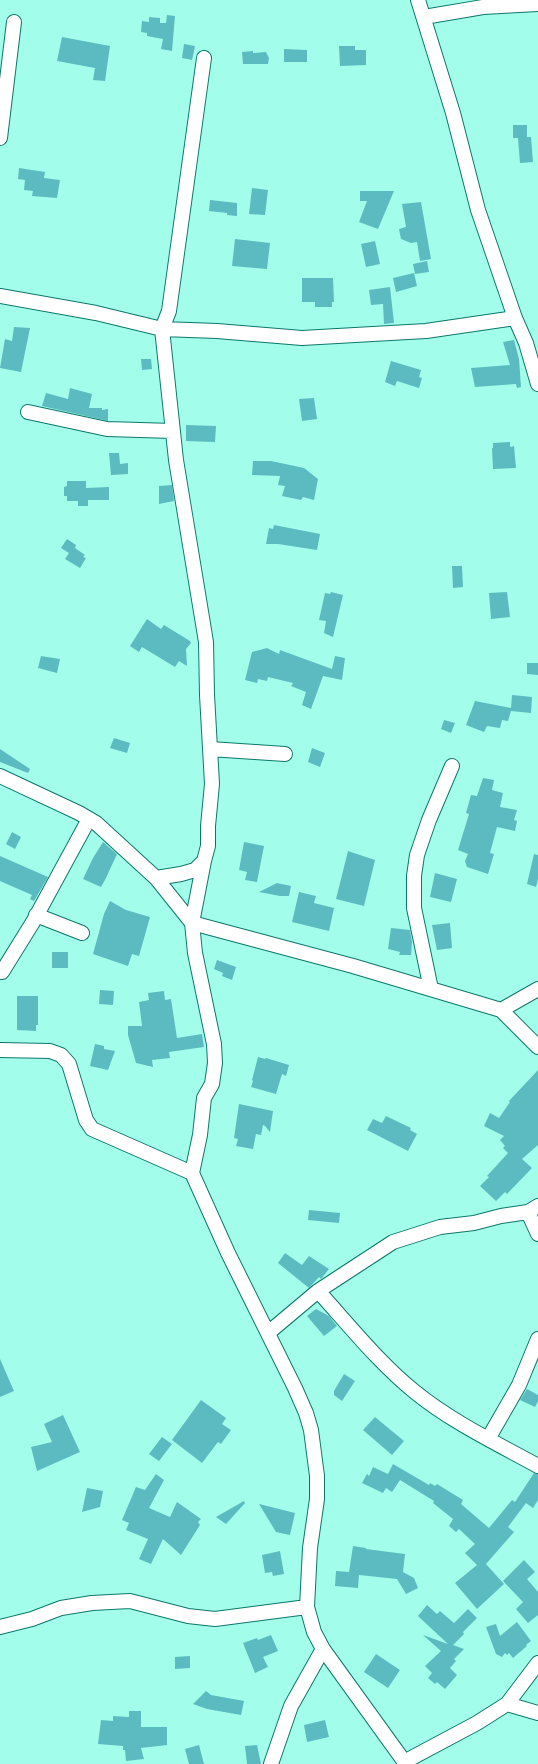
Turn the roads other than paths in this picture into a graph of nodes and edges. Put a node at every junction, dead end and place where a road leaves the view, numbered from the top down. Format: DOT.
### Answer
graph roads {
  1 [pos="418,0"];
  2 [pos="538,4"];
  3 [pos="424,17"];
  4 [pos="14,22"];
  5 [pos="204,58"];
  6 [pos="0,138"];
  7 [pos="0,296"];
  8 [pos="515,318"];
  9 [pos="162,329"];
  10 [pos="526,343"];
  11 [pos="538,353"];
  12 [pos="538,384"];
  13 [pos="28,412"];
  14 [pos="173,431"];
  15 [pos="210,749"];
  16 [pos="285,754"];
  17 [pos="452,766"];
  18 [pos="0,776"];
  19 [pos="89,819"];
  20 [pos="204,860"];
  21 [pos="156,878"];
  22 [pos="36,915"];
  23 [pos="192,923"];
  24 [pos="82,933"];
  25 [pos="2,972"];
  26 [pos="431,989"];
  27 [pos="538,989"];
  28 [pos="502,1010"];
  29 [pos="538,1047"];
  30 [pos="0,1050"];
  31 [pos="192,1173"];
  32 [pos="533,1209"];
  33 [pos="538,1234"];
  34 [pos="318,1291"];
  35 [pos="268,1333"];
  36 [pos="538,1339"];
  37 [pos="488,1439"];
  38 [pos="538,1466"];
  39 [pos="307,1607"];
  40 [pos="0,1627"];
  41 [pos="323,1649"];
  42 [pos="538,1663"];
  43 [pos="507,1704"];
  44 [pos="538,1713"];
  45 [pos="405,1763"];
  46 [pos="270,1764"];
  1 -- 3 [label="street"];
  2 -- 3 [label="street"];
  3 -- 8 [label="street"];
  4 -- 6 [label="street"];
  5 -- 9 [label="street"];
  7 -- 9 [label="street"];
  8 -- 9 [label="street"];
  8 -- 10 [label="street"];
  9 -- 14 [label="street"];
  10 -- 11 [label="street"];
  10 -- 12 [label="street"];
  13 -- 14 [label="street"];
  14 -- 15 [label="street"];
  15 -- 16 [label="street"];
  15 -- 20 [label="street"];
  17 -- 26 [label="street"];
  18 -- 19 [label="street"];
  19 -- 21 [label="street"];
  19 -- 22 [label="street"];
  20 -- 21 [label="street"];
  20 -- 23 [label="street"];
  21 -- 23 [label="street"];
  22 -- 24 [label="street"];
  22 -- 25 [label="street"];
  23 -- 26 [label="street"];
  23 -- 31 [label="street"];
  26 -- 28 [label="street"];
  27 -- 28 [label="street"];
  28 -- 29 [label="street"];
  30 -- 31 [label="street"];
  31 -- 35 [label="street"];
  32 -- 33 [label="street"];
  32 -- 34 [label="street"];
  34 -- 35 [label="street"];
  34 -- 37 [label="street"];
  35 -- 39 [label="street"];
  36 -- 37 [label="street"];
  37 -- 38 [label="street"];
  39 -- 40 [label="street"];
  39 -- 41 [label="street"];
  41 -- 45 [label="street"];
  41 -- 46 [label="street"];
  42 -- 43 [label="street"];
  43 -- 44 [label="street"];
  43 -- 45 [label="street"];
}
